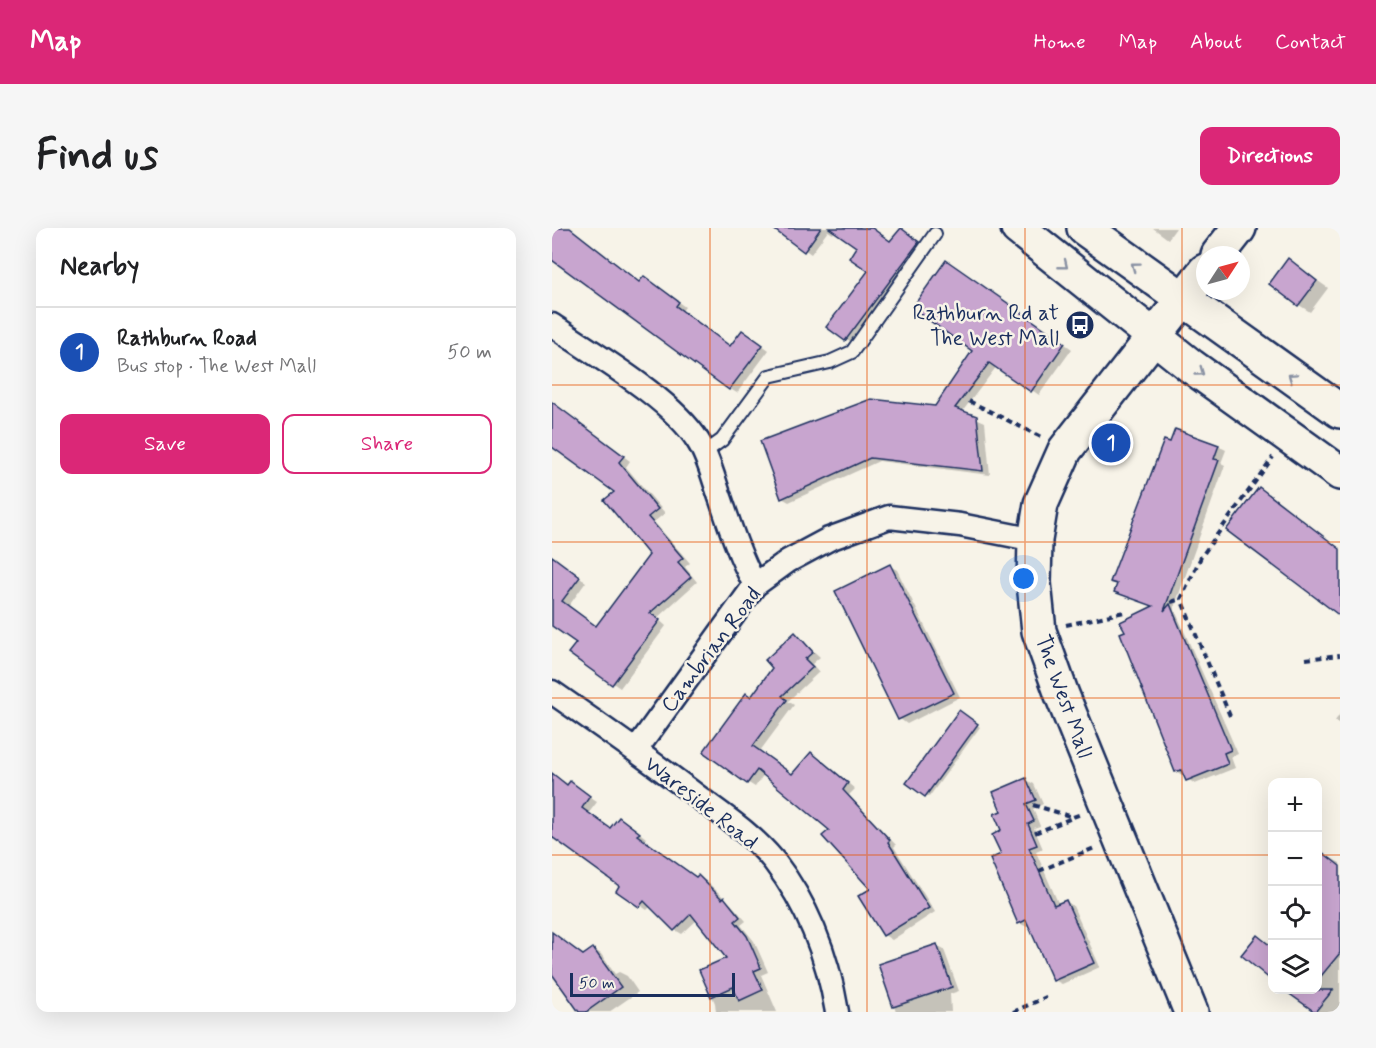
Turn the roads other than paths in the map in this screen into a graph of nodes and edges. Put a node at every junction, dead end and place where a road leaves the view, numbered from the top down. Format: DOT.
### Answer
graph roads {
  1 [pos="1018,228"];
  2 [pos="1084,228"];
  3 [pos="1239,228"];
  4 [pos="935,234"];
  5 [pos="1225,246"];
  6 [pos="1196,283"];
  7 [pos="1182,300"];
  8 [pos="552,325"];
  9 [pos="1153,337"];
  10 [pos="1340,411"];
  11 [pos="704,453"];
  12 [pos="1340,473"];
  13 [pos="1035,540"];
  14 [pos="755,585"];
  15 [pos="552,692"];
  16 [pos="636,750"];
  17 [pos="837,1012"];
  18 [pos="1191,1012"];
  1 -- 9 [label="main road, one-way"];
  7 -- 2 [label="main road, one-way"];
  3 -- 5 [label="main road"];
  4 -- 11 [label="lane"];
  6 -- 7 [label="main road, The West Mall"];
  7 -- 9 [label="main road, The West Mall"];
  10 -- 7 [label="main road, one-way"];
  8 -- 11 [label="street"];
  9 -- 12 [label="main road, one-way"];
  9 -- 13 [label="main road, The West Mall"];
  11 -- 14 [label="street"];
  13 -- 14 [label="street, Cambrian Road"];
  13 -- 18 [label="main road, The West Mall"];
  14 -- 16 [label="street, Cambrian Road"];
  15 -- 16 [label="street, Wareside Road"];
  16 -- 17 [label="street, Wareside Road"];
}
